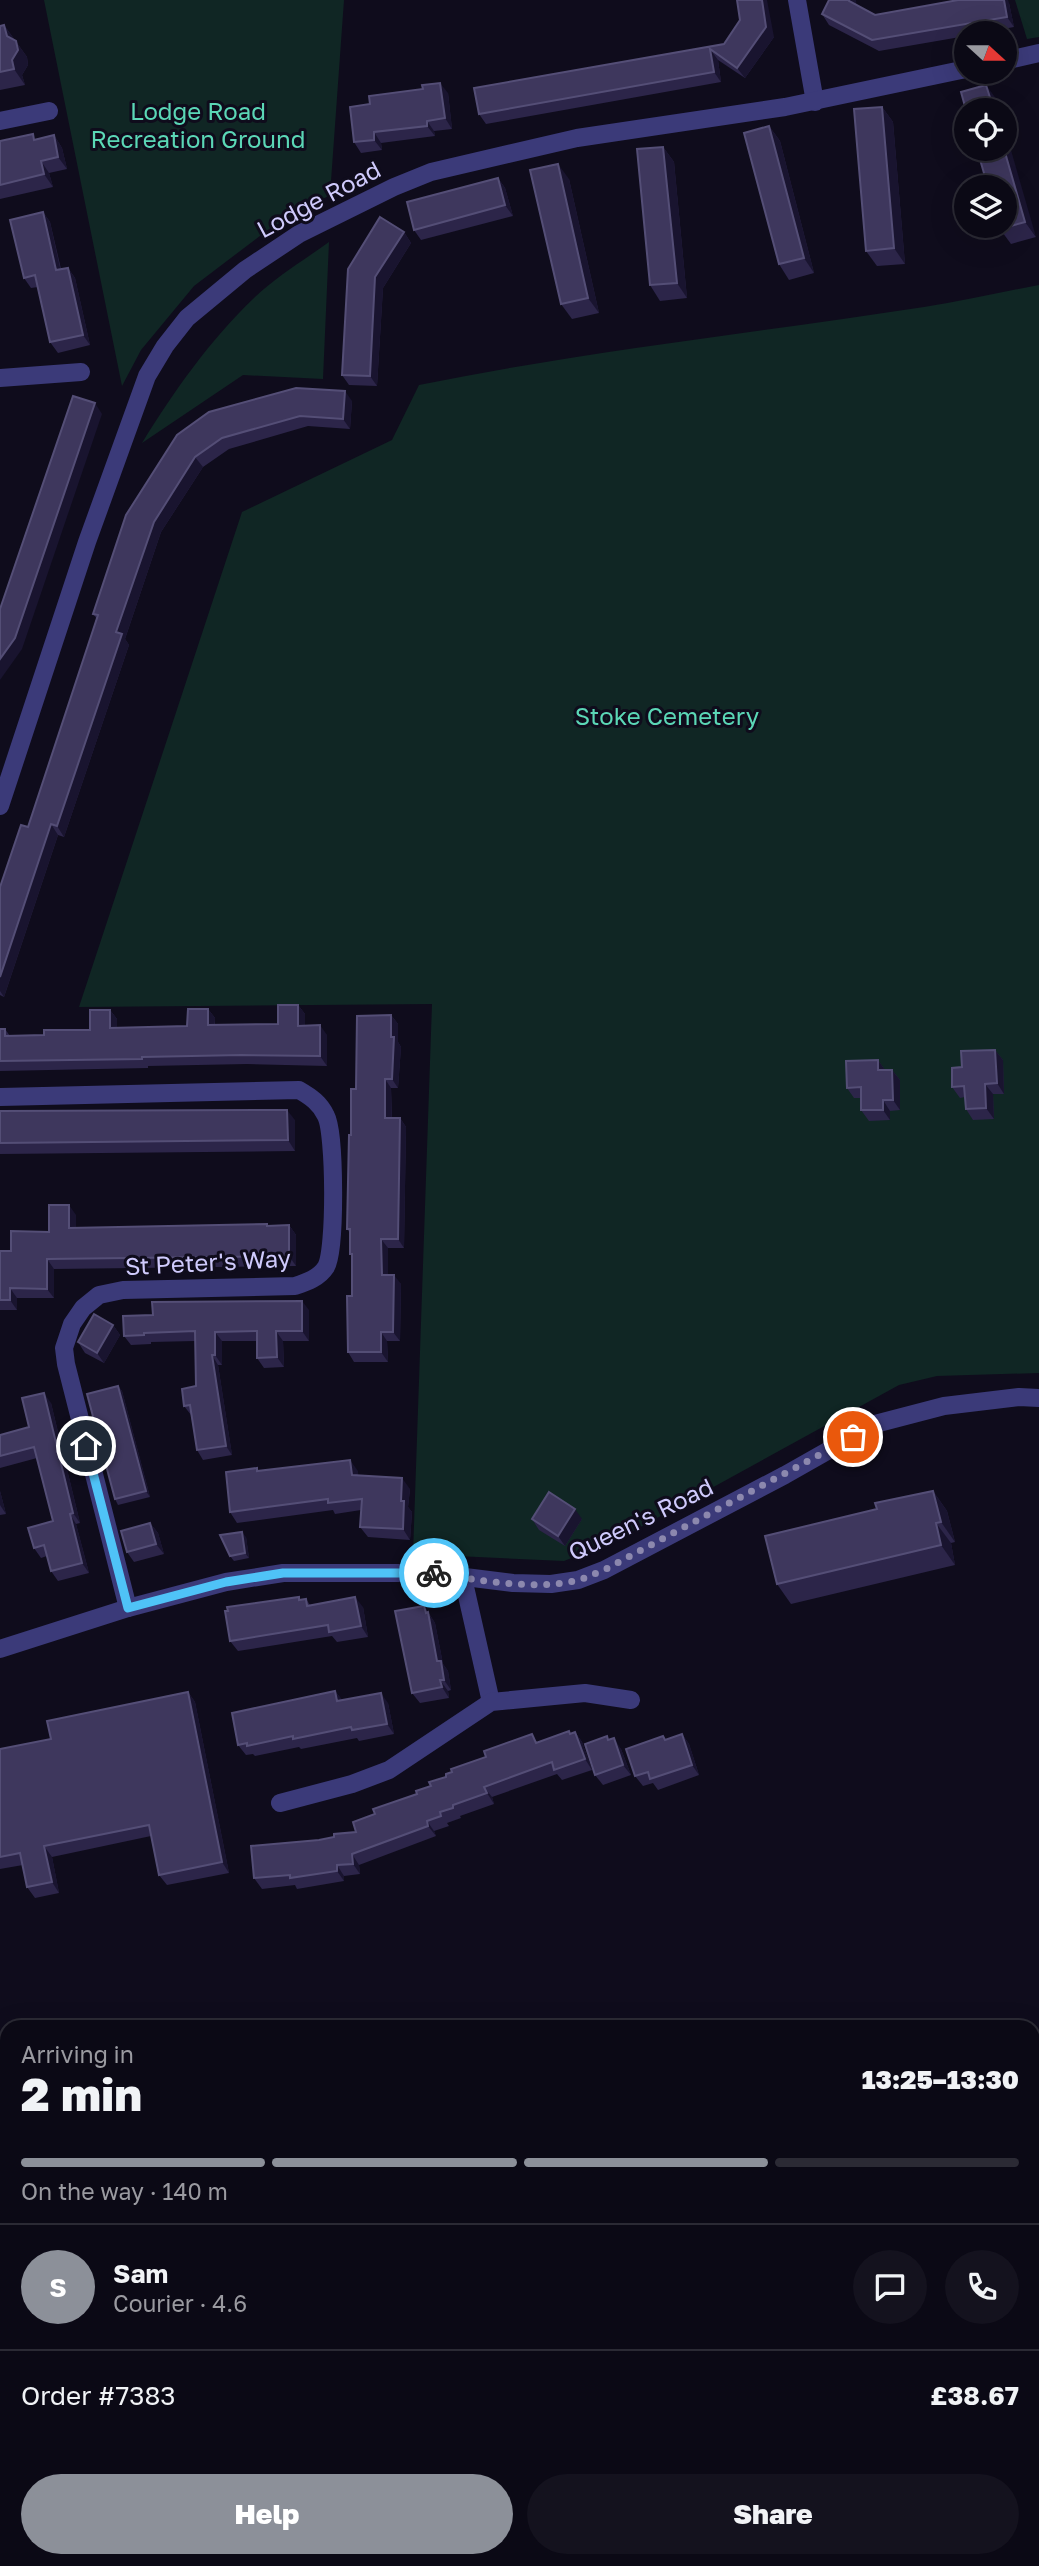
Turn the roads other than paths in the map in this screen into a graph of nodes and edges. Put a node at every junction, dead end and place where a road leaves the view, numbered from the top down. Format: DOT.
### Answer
graph roads {
  1 [pos="797,0"];
  2 [pos="1039,53"];
  3 [pos="1017,58"];
  4 [pos="954,72"];
  5 [pos="815,102"];
  6 [pos="49,111"];
  7 [pos="0,121"];
  8 [pos="81,372"];
  9 [pos="0,378"];
  10 [pos="0,807"];
  11 [pos="0,1097"];
  12 [pos="1039,1398"];
  13 [pos="463,1578"];
  14 [pos="128,1608"];
  15 [pos="0,1649"];
  16 [pos="631,1700"];
  17 [pos="491,1702"];
  18 [pos="280,1803"];
  1 -- 5 [label="street"];
  2 -- 3 [label="street"];
  4 -- 5 [label="street, Lodge Road"];
  5 -- 10 [label="street, Lodge Road"];
  6 -- 7 [label="street"];
  8 -- 9 [label="street"];
  11 -- 14 [label="street, St Peter's Way"];
  12 -- 13 [label="street, Queen's Road"];
  13 -- 14 [label="street, Queen's Road"];
  13 -- 17 [label="street"];
  14 -- 15 [label="street, Queen's Road"];
  16 -- 17 [label="street"];
  17 -- 18 [label="street"];
}
